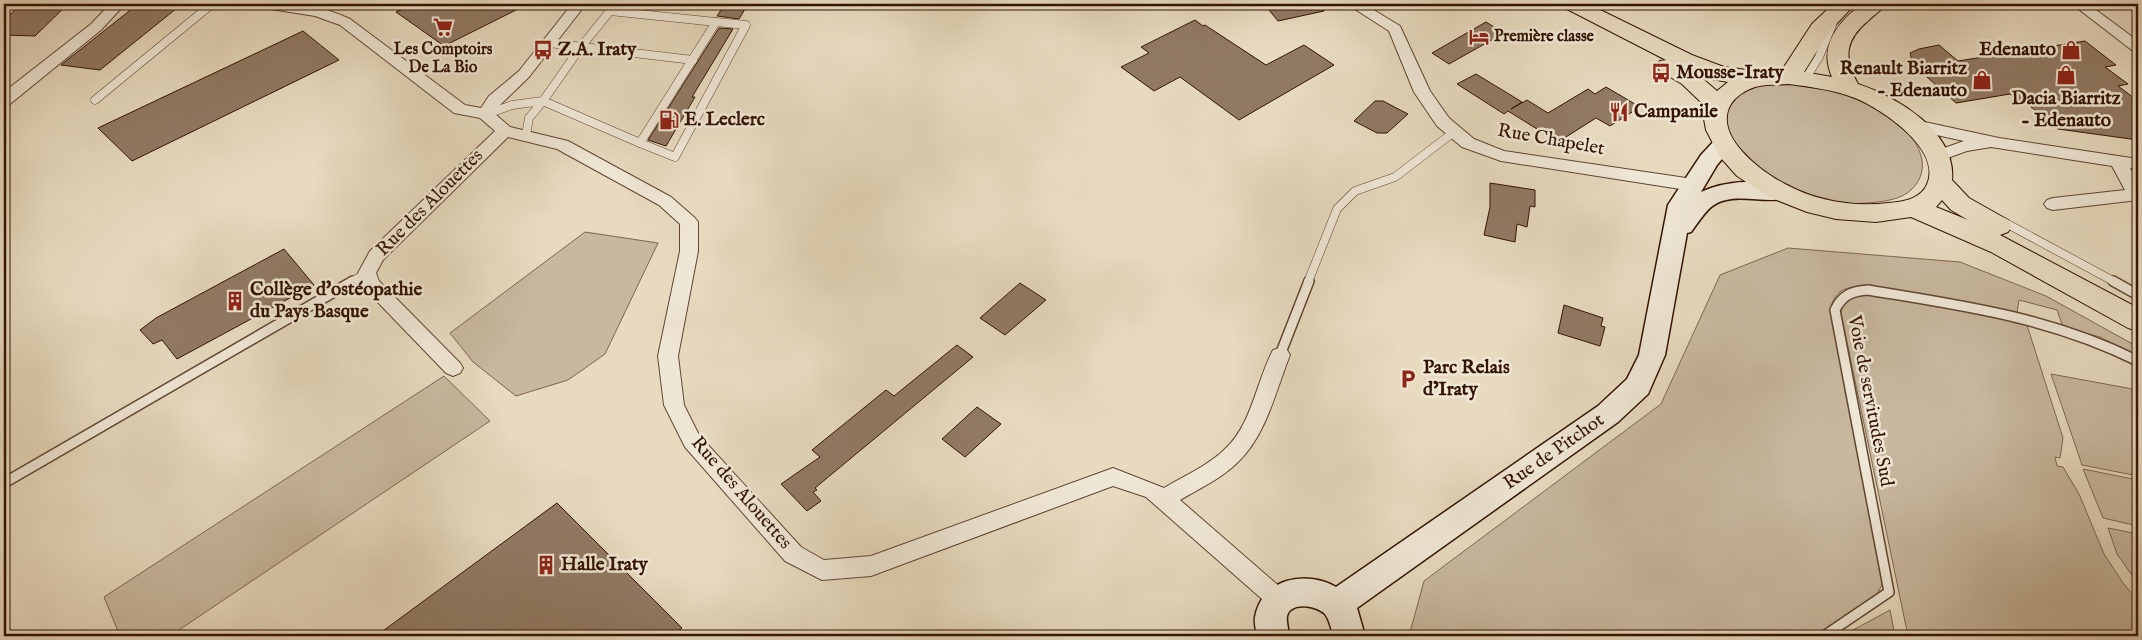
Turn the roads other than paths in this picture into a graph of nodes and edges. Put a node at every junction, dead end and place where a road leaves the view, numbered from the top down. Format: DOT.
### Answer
graph roads {
  1 [pos="118,4"];
  2 [pos="212,4"];
  3 [pos="265,4"];
  4 [pos="579,4"];
  5 [pos="1354,4"];
  6 [pos="1558,4"];
  7 [pos="1572,4"];
  8 [pos="1876,4"];
  9 [pos="2079,4"];
  10 [pos="1842,6"];
  11 [pos="716,22"];
  12 [pos="549,43"];
  13 [pos="580,48"];
  14 [pos="2138,48"];
  15 [pos="693,60"];
  16 [pos="1762,78"];
  17 [pos="1798,78"];
  18 [pos="1849,88"];
  19 [pos="4,100"];
  20 [pos="95,100"];
  21 [pos="543,101"];
  22 [pos="1718,105"];
  23 [pos="485,114"];
  24 [pos="1916,125"];
  25 [pos="505,131"];
  26 [pos="1454,132"];
  27 [pos="526,136"];
  28 [pos="1999,143"];
  29 [pos="640,144"];
  30 [pos="1724,145"];
  31 [pos="1939,156"];
  32 [pos="2118,161"];
  33 [pos="2138,164"];
  34 [pos="1941,183"];
  35 [pos="1693,185"];
  36 [pos="1780,192"];
  37 [pos="2137,194"];
  38 [pos="2054,204"];
  39 [pos="1914,208"];
  40 [pos="1677,232"];
  41 [pos="367,272"];
  42 [pos="2138,295"];
  43 [pos="2138,304"];
  44 [pos="2138,321"];
  45 [pos="1280,355"];
  46 [pos="2138,361"];
  47 [pos="453,368"];
  48 [pos="4,483"];
  49 [pos="1163,499"];
  50 [pos="1279,600"];
  51 [pos="1337,604"];
  52 [pos="1273,636"];
  53 [pos="1349,636"];
  54 [pos="1824,636"];
  1 -- 19 [label="street"];
  2 -- 20 [label="lane"];
  3 -- 23 [label="street"];
  4 -- 12 [label="street"];
  5 -- 26 [label="street, Rue Chapelet"];
  6 -- 22 [label="main road"];
  7 -- 16 [label="main road"];
  8 -- 18 [label="main road"];
  9 -- 14 [label="street"];
  10 -- 17 [label="main road"];
  11 -- 13 [label="lane"];
  11 -- 15 [label="lane"];
  11 -- 29 [label="lane"];
  12 -- 13 [label="lane"];
  12 -- 23 [label="street"];
  13 -- 15 [label="lane"];
  13 -- 21 [label="lane"];
  15 -- 29 [label="lane"];
  16 -- 17 [label="main road"];
  16 -- 22 [label="main road"];
  17 -- 18 [label="main road"];
  18 -- 24 [label="main road"];
  21 -- 23 [label="lane"];
  21 -- 27 [label="lane"];
  21 -- 29 [label="lane"];
  22 -- 30 [label="main road"];
  23 -- 25 [label="street, Rue des Alouettes"];
  24 -- 28 [label="street"];
  24 -- 31 [label="main road"];
  25 -- 27 [label="street, Rue des Alouettes"];
  25 -- 41 [label="street, Rue des Alouettes"];
  26 -- 35 [label="street, Rue Chapelet"];
  26 -- 45 [label="lane"];
  27 -- 49 [label="street, Rue des Alouettes"];
  28 -- 31 [label="street"];
  28 -- 32 [label="street"];
  30 -- 35 [label="street, Rue de Pitchot"];
  30 -- 36 [label="main road"];
  31 -- 34 [label="main road"];
  32 -- 33 [label="street"];
  32 -- 37 [label="street"];
  34 -- 39 [label="main road"];
  34 -- 42 [label="lane"];
  34 -- 43 [label="main road"];
  35 -- 40 [label="street, Rue de Pitchot"];
  36 -- 39 [label="main road"];
  36 -- 40 [label="street"];
  37 -- 38 [label="street"];
  39 -- 44 [label="main road"];
  40 -- 51 [label="street, Rue de Pitchot"];
  41 -- 47 [label="street, Rue des Alouettes"];
  41 -- 48 [label="lane"];
  45 -- 49 [label="street"];
  46 -- 54 [label="lane, Voie de servitudes Sud"];
  49 -- 50 [label="street, Rue des Alouettes"];
  50 -- 51 [label="street"];
  50 -- 52 [label="street"];
  51 -- 53 [label="street"];
}
